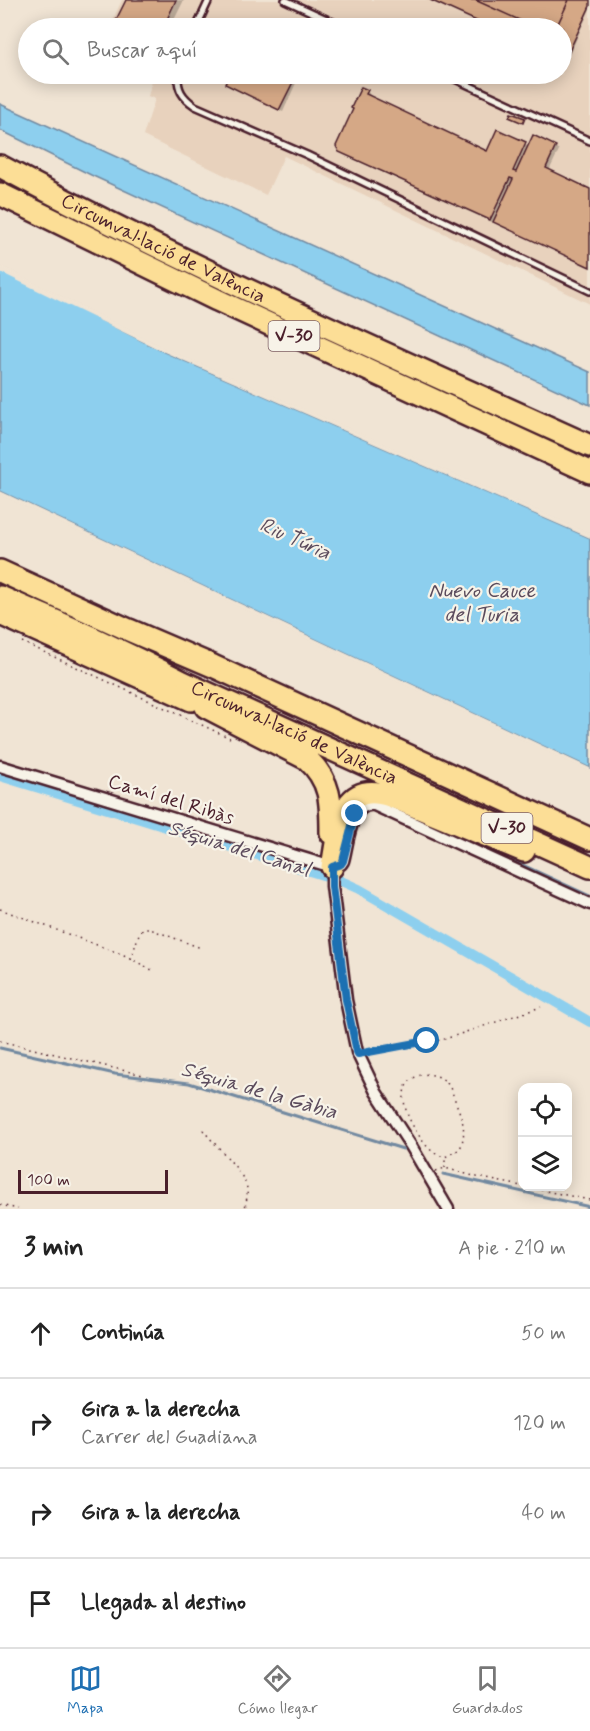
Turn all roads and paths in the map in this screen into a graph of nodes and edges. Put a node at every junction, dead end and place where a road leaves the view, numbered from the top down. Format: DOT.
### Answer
graph roads {
  1 [pos="209,0"];
  2 [pos="285,0"];
  3 [pos="201,18"];
  4 [pos="324,18"];
  5 [pos="179,84"];
  6 [pos="466,84"];
  7 [pos="590,141"];
  8 [pos="0,166"];
  9 [pos="0,194"];
  10 [pos="590,291"];
  11 [pos="590,447"];
  12 [pos="590,472"];
  13 [pos="0,571"];
  14 [pos="0,597"];
  15 [pos="0,614"];
  16 [pos="129,630"];
  17 [pos="15,639"];
  18 [pos="207,707"];
  19 [pos="236,740"];
  20 [pos="0,766"];
  21 [pos="424,790"];
  22 [pos="590,839"];
  23 [pos="564,867"];
  24 [pos="590,867"];
  25 [pos="332,877"];
  26 [pos="590,879"];
  27 [pos="590,904"];
  28 [pos="0,909"];
  29 [pos="201,948"];
  30 [pos="131,959"];
  31 [pos="152,970"];
  32 [pos="542,1007"];
  33 [pos="0,1041"];
  34 [pos="358,1054"];
  35 [pos="142,1075"];
  36 [pos="203,1130"];
  37 [pos="445,1157"];
  38 [pos="445,1168"];
  39 [pos="427,1173"];
  40 [pos="590,1200"];
  41 [pos="0,1205"];
  42 [pos="18,1209"];
  43 [pos="245,1209"];
  44 [pos="448,1209"];
  1 -- 3 [label="lane"];
  2 -- 4 [label="lane"];
  5 -- 10 [label="lane"];
  6 -- 7 [label="lane"];
  8 -- 11 [label="highway, Circumval·lació de València / V-30"];
  9 -- 12 [label="highway, Circumval·lació de València / V-30"];
  13 -- 16 [label="highway, Circumval·lació de València / V-30"];
  14 -- 21 [label="highway, Circumval·lació de València / V-30"];
  15 -- 18 [label="highway"];
  16 -- 21 [label="highway"];
  16 -- 22 [label="highway, Circumval·lació de València / V-30"];
  17 -- 19 [label="path"];
  18 -- 23 [label="highway"];
  18 -- 25 [label="highway"];
  20 -- 25 [label="street, Camí del Ribàs"];
  21 -- 24 [label="highway, Circumval·lació de València / V-30"];
  23 -- 25 [label="highway"];
  23 -- 26 [label="highway"];
  25 -- 27 [label="street"];
  25 -- 34 [label="street"];
  28 -- 30 [label="path"];
  29 -- 30 [label="path"];
  30 -- 31 [label="path"];
  32 -- 34 [label="path"];
  33 -- 35 [label="path"];
  34 -- 39 [label="street"];
  36 -- 43 [label="path"];
  37 -- 37 [label="path"];
  37 -- 38 [label="path"];
  38 -- 39 [label="path"];
  38 -- 40 [label="path"];
  39 -- 44 [label="street"];
  41 -- 42 [label="path"];
}
